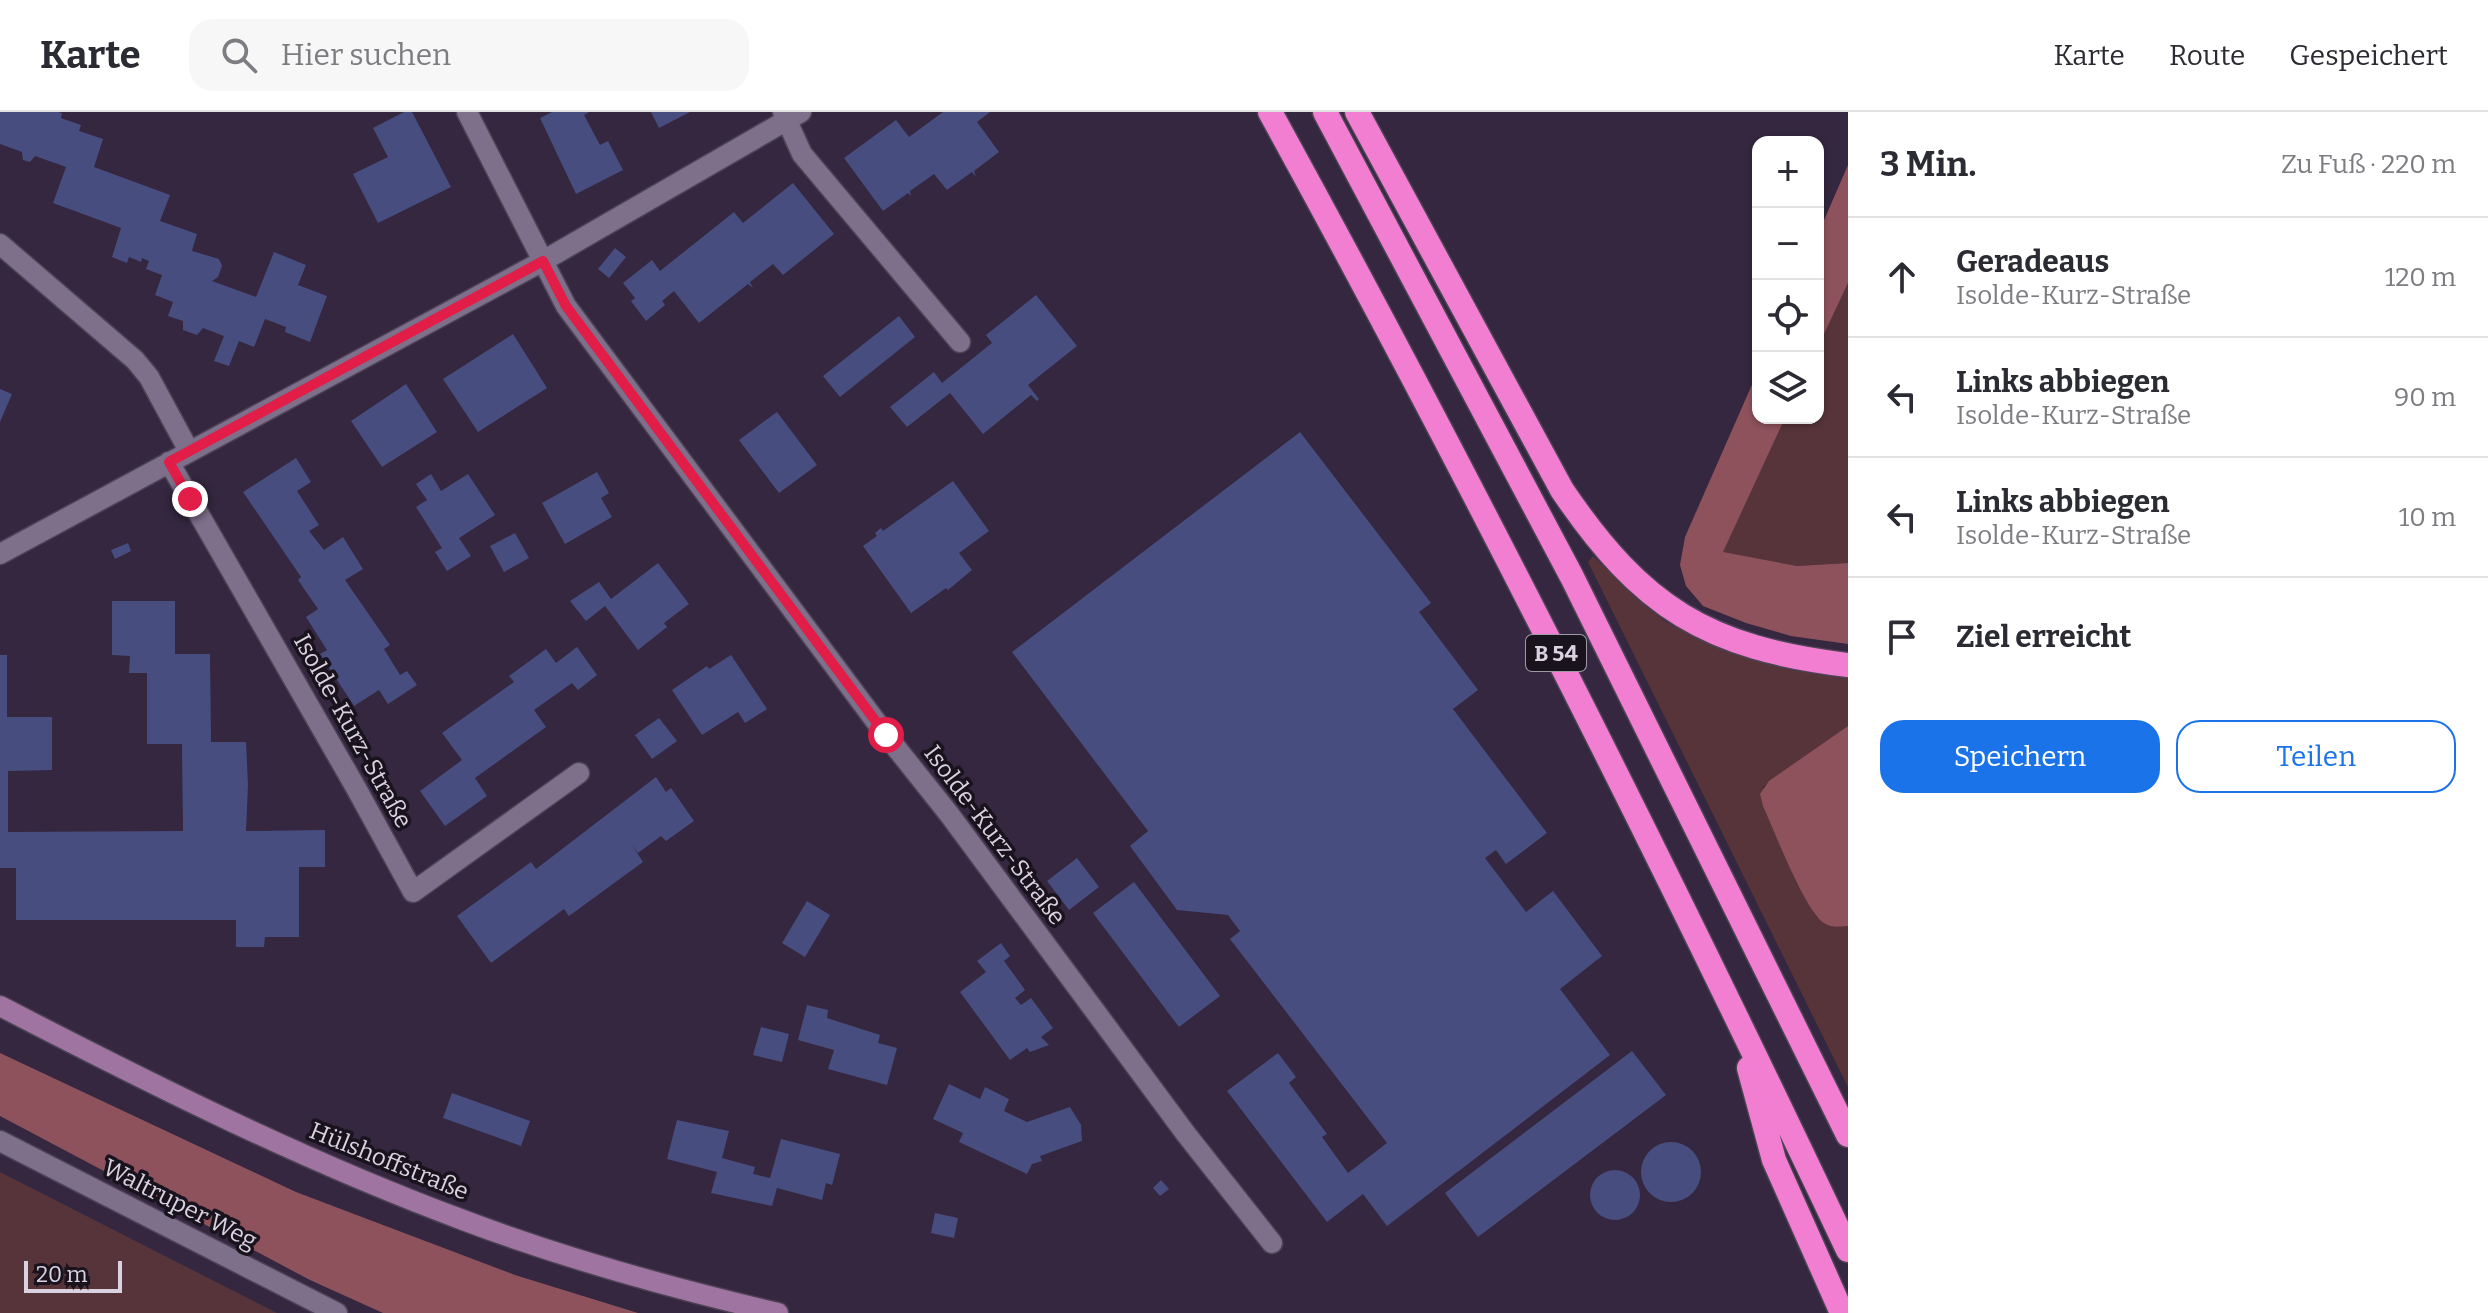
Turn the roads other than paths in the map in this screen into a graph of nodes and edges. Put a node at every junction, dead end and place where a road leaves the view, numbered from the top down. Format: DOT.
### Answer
graph roads {
  1 [pos="467,112"];
  2 [pos="1270,112"];
  3 [pos="1325,112"];
  4 [pos="1357,112"];
  5 [pos="790,115"];
  6 [pos="0,244"];
  7 [pos="543,261"];
  8 [pos="960,342"];
  9 [pos="189,451"];
  10 [pos="169,462"];
  11 [pos="0,554"];
  12 [pos="1848,665"];
  13 [pos="579,773"];
  14 [pos="0,1006"];
  15 [pos="1733,1008"];
  16 [pos="1848,1135"];
  17 [pos="0,1141"];
  18 [pos="1272,1243"];
  19 [pos="1848,1250"];
  20 [pos="337,1313"];
  21 [pos="778,1313"];
  22 [pos="1842,1313"];
  1 -- 7 [label="street, Isolde-Kurz-Straße"];
  2 -- 15 [label="highway, B 54"];
  3 -- 16 [label="highway, B 54"];
  4 -- 12 [label="highway"];
  5 -- 7 [label="street"];
  5 -- 8 [label="street"];
  6 -- 9 [label="street"];
  7 -- 9 [label="street"];
  7 -- 18 [label="street, Isolde-Kurz-Straße"];
  9 -- 10 [label="street"];
  10 -- 11 [label="street"];
  10 -- 13 [label="street, Isolde-Kurz-Straße"];
  14 -- 21 [label="main road, Hülshoffstraße"];
  15 -- 19 [label="highway, B 54"];
  15 -- 22 [label="highway"];
  17 -- 20 [label="street, Waltruper Weg"];
}
